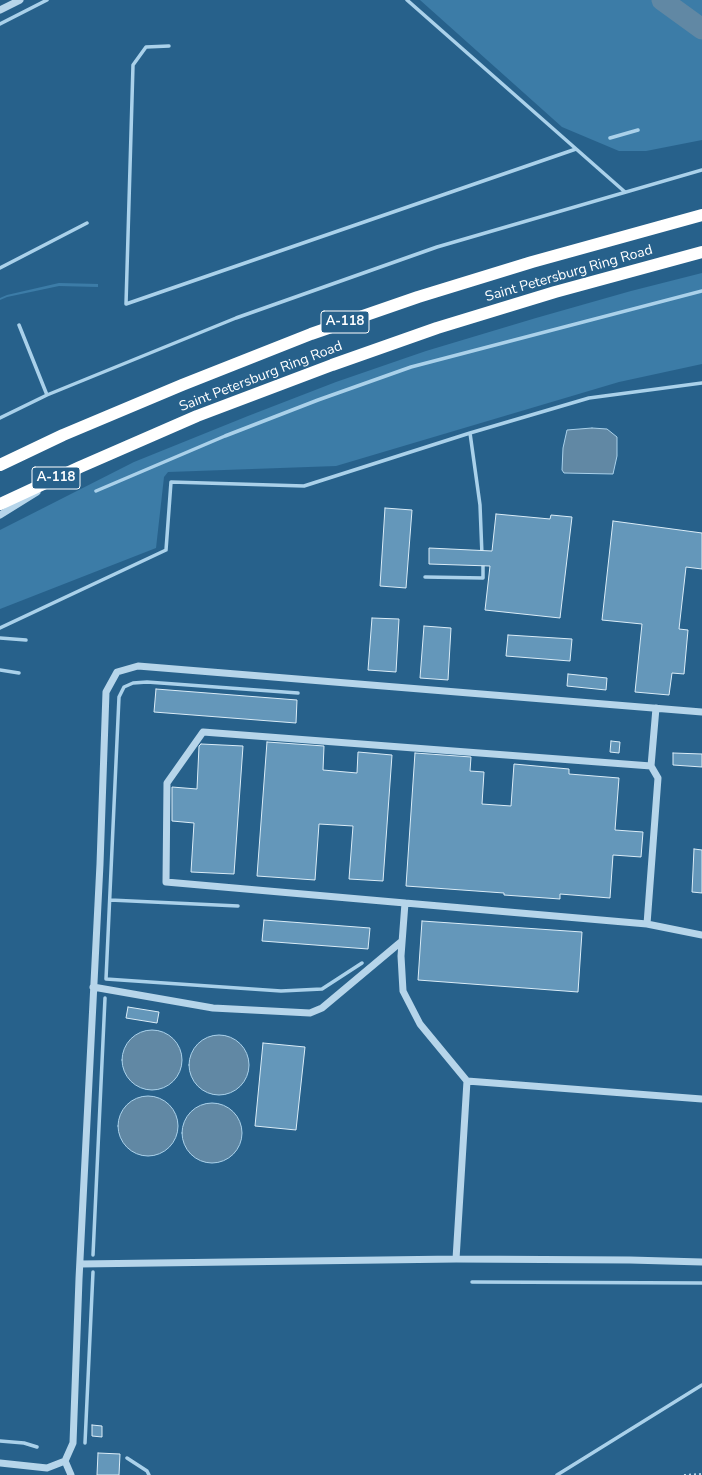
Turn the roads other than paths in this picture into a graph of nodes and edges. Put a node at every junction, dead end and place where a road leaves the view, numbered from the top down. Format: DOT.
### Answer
graph roads {
  1 [pos="20,0"];
  2 [pos="0,10"];
  3 [pos="702,215"];
  4 [pos="702,252"];
  5 [pos="0,465"];
  6 [pos="80,467"];
  7 [pos="0,504"];
  8 [pos="0,515"];
  9 [pos="656,708"];
  10 [pos="702,712"];
  11 [pos="651,766"];
  12 [pos="405,903"];
  13 [pos="647,924"];
  14 [pos="702,935"];
  15 [pos="402,941"];
  16 [pos="93,987"];
  17 [pos="467,1081"];
  18 [pos="702,1099"];
  19 [pos="456,1259"];
  20 [pos="702,1262"];
  21 [pos="80,1264"];
  22 [pos="65,1461"];
  23 [pos="0,1463"];
  24 [pos="71,1475"];
  1 -- 2 [label="street"];
  3 -- 5 [label="highway, Saint Petersburg Ring Road / А-118"];
  4 -- 6 [label="highway, Saint Petersburg Ring Road / А-118"];
  6 -- 7 [label="highway, Saint Petersburg Ring Road / А-118"];
  6 -- 8 [label="street"];
  9 -- 10 [label="street"];
  9 -- 11 [label="street"];
  9 -- 16 [label="street"];
  11 -- 12 [label="street"];
  11 -- 13 [label="street"];
  12 -- 13 [label="street"];
  12 -- 15 [label="street"];
  13 -- 14 [label="street"];
  15 -- 16 [label="street"];
  15 -- 17 [label="street"];
  16 -- 21 [label="street"];
  17 -- 18 [label="street"];
  17 -- 19 [label="street"];
  19 -- 20 [label="street"];
  19 -- 21 [label="street"];
  21 -- 22 [label="street"];
  22 -- 23 [label="street"];
  22 -- 24 [label="street"];
}
